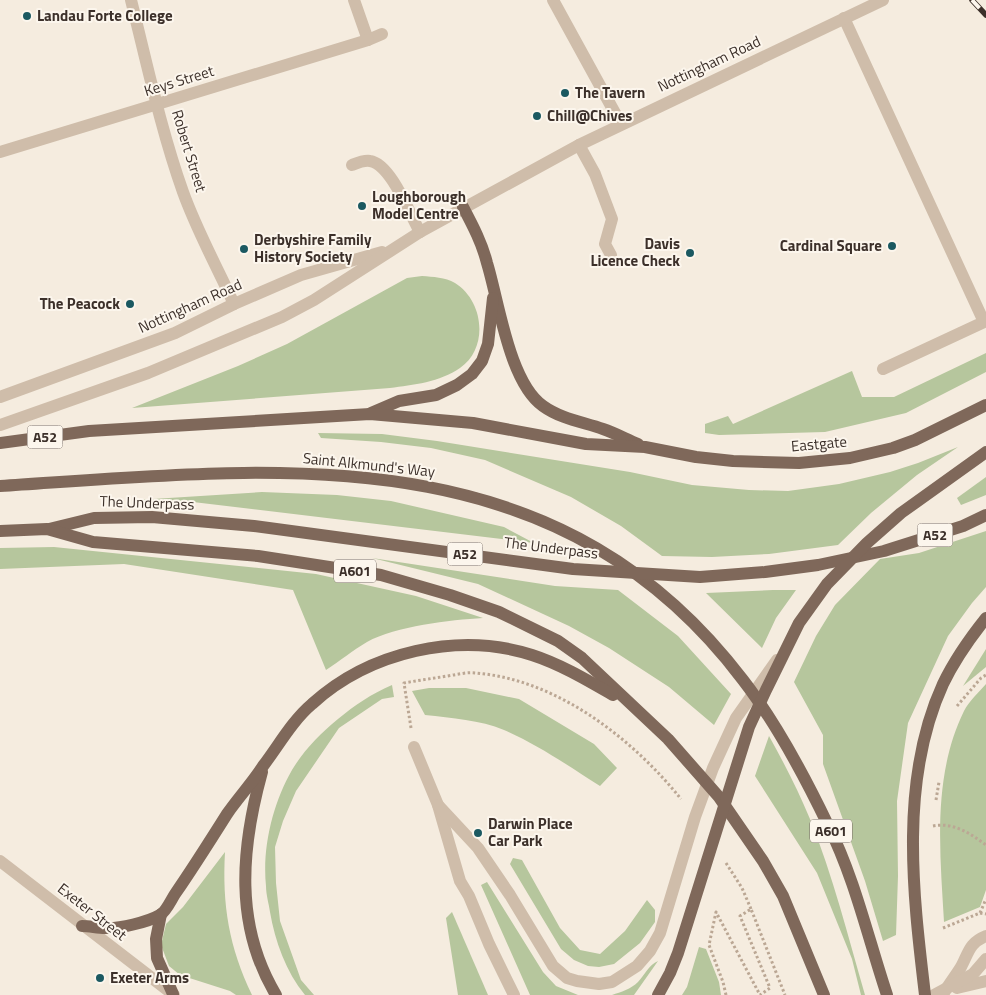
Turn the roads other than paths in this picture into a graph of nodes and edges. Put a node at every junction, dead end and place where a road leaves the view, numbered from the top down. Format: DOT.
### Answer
graph roads {
  1 [pos="131,0"];
  2 [pos="354,0"];
  3 [pos="553,0"];
  4 [pos="882,0"];
  5 [pos="866,4"];
  6 [pos="844,18"];
  7 [pos="382,34"];
  8 [pos="368,40"];
  9 [pos="158,104"];
  10 [pos="621,124"];
  11 [pos="579,145"];
  12 [pos="0,152"];
  13 [pos="352,165"];
  14 [pos="463,207"];
  15 [pos="420,232"];
  16 [pos="394,249"];
  17 [pos="611,255"];
  18 [pos="494,293"];
  19 [pos="234,304"];
  20 [pos="883,369"];
  21 [pos="0,397"];
  22 [pos="986,405"];
  23 [pos="370,414"];
  24 [pos="0,425"];
  25 [pos="0,443"];
  26 [pos="645,447"];
  27 [pos="986,452"];
  28 [pos="0,486"];
  29 [pos="986,515"];
  30 [pos="47,529"];
  31 [pos="0,531"];
  32 [pos="986,618"];
  33 [pos="788,645"];
  34 [pos="631,704"];
  35 [pos="414,747"];
  36 [pos="264,765"];
  37 [pos="438,805"];
  38 [pos="0,861"];
  39 [pos="161,914"];
  40 [pos="82,926"];
  41 [pos="986,936"];
  42 [pos="986,959"];
  43 [pos="986,981"];
  44 [pos="167,993"];
  45 [pos="939,993"];
  46 [pos="276,995"];
  47 [pos="514,995"];
  48 [pos="658,995"];
  49 [pos="824,995"];
  50 [pos="887,995"];
  51 [pos="925,995"];
  1 -- 9 [label="street, Robert Street"];
  2 -- 8 [label="street"];
  3 -- 10 [label="street"];
  4 -- 5 [label="street, Nottingham Road"];
  5 -- 6 [label="street, Nottingham Road"];
  6 -- 10 [label="street, Nottingham Road"];
  6 -- 20 [label="street"];
  7 -- 8 [label="street, Keys Street"];
  8 -- 9 [label="street, Keys Street"];
  9 -- 12 [label="street, Keys Street"];
  9 -- 19 [label="street, Robert Street"];
  10 -- 11 [label="street, Nottingham Road"];
  11 -- 14 [label="street, Nottingham Road"];
  11 -- 17 [label="street"];
  13 -- 15 [label="street"];
  14 -- 15 [label="street, Nottingham Road"];
  14 -- 18 [label="main road"];
  15 -- 16 [label="street, Nottingham Road"];
  16 -- 19 [label="street, Nottingham Road"];
  16 -- 24 [label="street, Nottingham Road"];
  18 -- 23 [label="main road"];
  18 -- 26 [label="main road"];
  19 -- 21 [label="street, Nottingham Road"];
  22 -- 26 [label="main road, Eastgate / A52"];
  23 -- 25 [label="main road, A52"];
  23 -- 26 [label="main road, A52"];
  27 -- 33 [label="main road"];
  28 -- 50 [label="main road, Saint Alkmund's Way / A601"];
  29 -- 30 [label="main road, The Underpass / A52"];
  30 -- 31 [label="main road, A601"];
  30 -- 34 [label="main road, A601"];
  32 -- 51 [label="main road"];
  33 -- 37 [label="street"];
  33 -- 48 [label="main road"];
  34 -- 36 [label="main road"];
  34 -- 49 [label="main road, A601"];
  35 -- 37 [label="street"];
  36 -- 39 [label="main road"];
  36 -- 46 [label="main road"];
  37 -- 47 [label="street"];
  38 -- 40 [label="street, Exeter Street"];
  39 -- 40 [label="main road"];
  39 -- 44 [label="main road"];
  40 -- 44 [label="street, Exeter Street"];
  41 -- 45 [label="street"];
  42 -- 45 [label="street"];
  43 -- 45 [label="street"];
}
